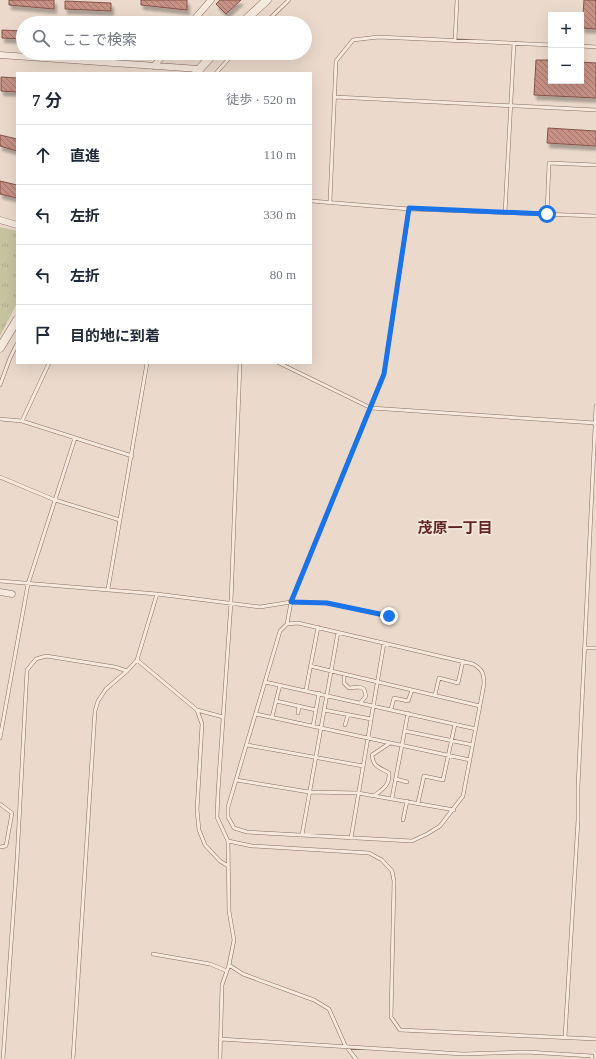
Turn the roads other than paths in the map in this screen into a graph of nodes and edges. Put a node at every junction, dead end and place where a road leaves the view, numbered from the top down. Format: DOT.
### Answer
graph roads {
  1 [pos="211,0"];
  2 [pos="267,0"];
  3 [pos="289,0"];
  4 [pos="457,0"];
  5 [pos="197,16"];
  6 [pos="250,16"];
  7 [pos="272,16"];
  8 [pos="455,40"];
  9 [pos="514,43"];
  10 [pos="548,45"];
  11 [pos="584,46"];
  12 [pos="596,47"];
  13 [pos="0,55"];
  14 [pos="16,56"];
  15 [pos="70,60"];
  16 [pos="159,60"];
  17 [pos="207,60"];
  18 [pos="228,60"];
  19 [pos="154,66"];
  20 [pos="197,71"];
  21 [pos="217,72"];
  22 [pos="335,97"];
  23 [pos="512,105"];
  24 [pos="596,110"];
  25 [pos="596,165"];
  26 [pos="312,200"];
  27 [pos="330,201"];
  28 [pos="409,208"];
  29 [pos="505,213"];
  30 [pos="547,214"];
  31 [pos="596,216"];
  32 [pos="0,220"];
  33 [pos="16,225"];
  34 [pos="16,322"];
  35 [pos="16,346"];
  36 [pos="0,348"];
  37 [pos="49,364"];
  38 [pos="148,364"];
  39 [pos="240,364"];
  40 [pos="282,364"];
  41 [pos="0,385"];
  42 [pos="596,406"];
  43 [pos="370,408"];
  44 [pos="0,419"];
  45 [pos="22,421"];
  46 [pos="595,423"];
  47 [pos="76,438"];
  48 [pos="132,456"];
  49 [pos="0,477"];
  50 [pos="56,500"];
  51 [pos="120,520"];
  52 [pos="0,581"];
  53 [pos="28,584"];
  54 [pos="108,589"];
  55 [pos="0,592"];
  56 [pos="12,594"];
  57 [pos="157,594"];
  58 [pos="231,602"];
  59 [pos="291,602"];
  60 [pos="389,616"];
  61 [pos="287,624"];
  62 [pos="318,627"];
  63 [pos="338,632"];
  64 [pos="384,642"];
  65 [pos="585,648"];
  66 [pos="596,648"];
  67 [pos="137,660"];
  68 [pos="463,661"];
  69 [pos="310,666"];
  70 [pos="128,671"];
  71 [pos="331,671"];
  72 [pos="344,674"];
  73 [pos="265,682"];
  74 [pos="377,682"];
  75 [pos="280,685"];
  76 [pos="306,690"];
  77 [pos="412,690"];
  78 [pos="319,693"];
  79 [pos="327,695"];
  80 [pos="435,696"];
  81 [pos="276,701"];
  82 [pos="361,702"];
  83 [pos="373,705"];
  84 [pos="299,706"];
  85 [pos="480,706"];
  86 [pos="391,709"];
  87 [pos="198,710"];
  88 [pos="316,710"];
  89 [pos="324,710"];
  90 [pos="298,713"];
  91 [pos="408,713"];
  92 [pos="256,714"];
  93 [pos="348,715"];
  94 [pos="223,717"];
  95 [pos="272,717"];
  96 [pos="371,719"];
  97 [pos="455,724"];
  98 [pos="345,725"];
  99 [pos="313,726"];
  100 [pos="321,728"];
  101 [pos="476,729"];
  102 [pos="405,731"];
  103 [pos="0,738"];
  104 [pos="367,738"];
  105 [pos="452,741"];
  106 [pos="390,743"];
  107 [pos="247,745"];
  108 [pos="473,745"];
  109 [pos="402,746"];
  110 [pos="448,755"];
  111 [pos="316,759"];
  112 [pos="470,760"];
  113 [pos="363,766"];
  114 [pos="396,779"];
  115 [pos="236,780"];
  116 [pos="407,782"];
  117 [pos="309,792"];
  118 [pos="358,793"];
  119 [pos="374,795"];
  120 [pos="392,798"];
  121 [pos="407,801"];
  122 [pos="418,803"];
  123 [pos="0,804"];
  124 [pos="454,810"];
  125 [pos="403,820"];
  126 [pos="302,835"];
  127 [pos="350,838"];
  128 [pos="228,841"];
  129 [pos="0,847"];
  130 [pos="228,866"];
  131 [pos="153,954"];
  132 [pos="229,965"];
  133 [pos="227,970"];
  134 [pos="565,1037"];
  135 [pos="220,1039"];
  136 [pos="596,1039"];
  137 [pos="345,1045"];
  138 [pos="3,1059"];
  139 [pos="73,1059"];
  140 [pos="220,1059"];
  141 [pos="356,1059"];
  142 [pos="592,1059"];
  1 -- 5 [label="street"];
  2 -- 6 [label="street"];
  3 -- 7 [label="lane"];
  4 -- 8 [label="lane"];
  8 -- 9 [label="lane"];
  8 -- 22 [label="lane"];
  9 -- 10 [label="lane"];
  9 -- 23 [label="lane"];
  11 -- 12 [label="lane"];
  13 -- 14 [label="street"];
  15 -- 19 [label="street"];
  16 -- 19 [label="street"];
  17 -- 20 [label="street"];
  18 -- 21 [label="lane"];
  19 -- 20 [label="street"];
  22 -- 23 [label="lane"];
  22 -- 27 [label="lane"];
  23 -- 24 [label="lane"];
  23 -- 29 [label="lane"];
  25 -- 30 [label="lane"];
  26 -- 27 [label="lane"];
  27 -- 28 [label="lane"];
  28 -- 29 [label="lane"];
  28 -- 43 [label="lane"];
  29 -- 30 [label="lane"];
  30 -- 31 [label="lane"];
  32 -- 33 [label="street"];
  34 -- 36 [label="street"];
  35 -- 41 [label="lane"];
  37 -- 45 [label="lane"];
  38 -- 48 [label="lane"];
  39 -- 58 [label="lane"];
  40 -- 43 [label="lane"];
  42 -- 46 [label="lane"];
  43 -- 46 [label="lane"];
  43 -- 59 [label="lane"];
  44 -- 45 [label="lane"];
  45 -- 47 [label="lane"];
  46 -- 65 [label="lane"];
  47 -- 48 [label="lane"];
  47 -- 50 [label="lane"];
  48 -- 51 [label="lane"];
  49 -- 50 [label="lane"];
  50 -- 51 [label="lane"];
  50 -- 53 [label="lane"];
  51 -- 54 [label="lane"];
  52 -- 53 [label="lane"];
  53 -- 54 [label="lane"];
  53 -- 103 [label="lane"];
  54 -- 57 [label="lane"];
  55 -- 56 [label="street"];
  57 -- 58 [label="lane"];
  57 -- 67 [label="lane"];
  58 -- 59 [label="lane"];
  58 -- 94 [label="lane"];
  59 -- 60 [label="lane"];
  59 -- 61 [label="lane"];
  61 -- 62 [label="lane"];
  61 -- 73 [label="lane"];
  62 -- 63 [label="lane"];
  62 -- 69 [label="lane"];
  63 -- 64 [label="lane"];
  63 -- 71 [label="lane"];
  64 -- 68 [label="lane"];
  64 -- 74 [label="lane"];
  65 -- 66 [label="lane"];
  65 -- 134 [label="lane"];
  67 -- 70 [label="lane"];
  67 -- 87 [label="lane"];
  68 -- 80 [label="lane"];
  68 -- 85 [label="lane"];
  69 -- 71 [label="lane"];
  69 -- 76 [label="lane"];
  70 -- 138 [label="lane"];
  70 -- 139 [label="lane"];
  71 -- 72 [label="lane"];
  71 -- 79 [label="lane"];
  72 -- 74 [label="lane"];
  72 -- 82 [label="lane"];
  73 -- 75 [label="lane"];
  73 -- 92 [label="lane"];
  74 -- 77 [label="lane"];
  74 -- 83 [label="lane"];
  75 -- 76 [label="lane"];
  75 -- 81 [label="lane"];
  76 -- 78 [label="lane"];
  77 -- 80 [label="lane"];
  77 -- 86 [label="lane"];
  78 -- 79 [label="lane"];
  78 -- 88 [label="lane"];
  79 -- 82 [label="lane"];
  79 -- 89 [label="lane"];
  80 -- 85 [label="lane"];
  81 -- 84 [label="lane"];
  81 -- 95 [label="lane"];
  82 -- 83 [label="lane"];
  83 -- 86 [label="lane"];
  83 -- 96 [label="lane"];
  84 -- 88 [label="lane"];
  84 -- 90 [label="lane"];
  85 -- 101 [label="lane"];
  86 -- 91 [label="lane"];
  87 -- 94 [label="lane"];
  87 -- 130 [label="lane"];
  88 -- 99 [label="lane"];
  89 -- 93 [label="lane"];
  89 -- 100 [label="lane"];
  91 -- 97 [label="lane"];
  91 -- 102 [label="lane"];
  92 -- 95 [label="lane"];
  92 -- 107 [label="lane"];
  93 -- 96 [label="lane"];
  93 -- 98 [label="lane"];
  94 -- 128 [label="lane"];
  95 -- 99 [label="lane"];
  96 -- 104 [label="lane"];
  97 -- 101 [label="lane"];
  97 -- 105 [label="lane"];
  99 -- 100 [label="lane"];
  100 -- 104 [label="lane"];
  100 -- 111 [label="lane"];
  101 -- 108 [label="lane"];
  102 -- 105 [label="lane"];
  102 -- 109 [label="lane"];
  104 -- 106 [label="lane"];
  104 -- 113 [label="lane"];
  105 -- 108 [label="lane"];
  105 -- 110 [label="lane"];
  106 -- 109 [label="lane"];
  106 -- 119 [label="lane"];
  107 -- 111 [label="lane"];
  107 -- 115 [label="lane"];
  108 -- 112 [label="lane"];
  109 -- 110 [label="lane"];
  109 -- 114 [label="lane"];
  110 -- 112 [label="lane"];
  110 -- 122 [label="lane"];
  111 -- 113 [label="lane"];
  111 -- 117 [label="lane"];
  112 -- 124 [label="lane"];
  113 -- 118 [label="lane"];
  114 -- 116 [label="lane"];
  114 -- 120 [label="lane"];
  115 -- 117 [label="lane"];
  115 -- 126 [label="lane"];
  117 -- 118 [label="lane"];
  117 -- 126 [label="lane"];
  118 -- 119 [label="lane"];
  118 -- 127 [label="lane"];
  119 -- 120 [label="lane"];
  120 -- 121 [label="lane"];
  121 -- 122 [label="lane"];
  121 -- 125 [label="lane"];
  122 -- 124 [label="lane"];
  123 -- 129 [label="lane"];
  124 -- 127 [label="lane"];
  126 -- 127 [label="lane"];
  128 -- 130 [label="lane"];
  128 -- 134 [label="lane"];
  130 -- 132 [label="lane"];
  131 -- 133 [label="lane"];
  132 -- 133 [label="lane"];
  132 -- 137 [label="lane"];
  133 -- 135 [label="lane"];
  134 -- 136 [label="lane"];
  135 -- 137 [label="lane"];
  135 -- 140 [label="lane"];
  137 -- 141 [label="lane"];
  137 -- 142 [label="lane"];
}
